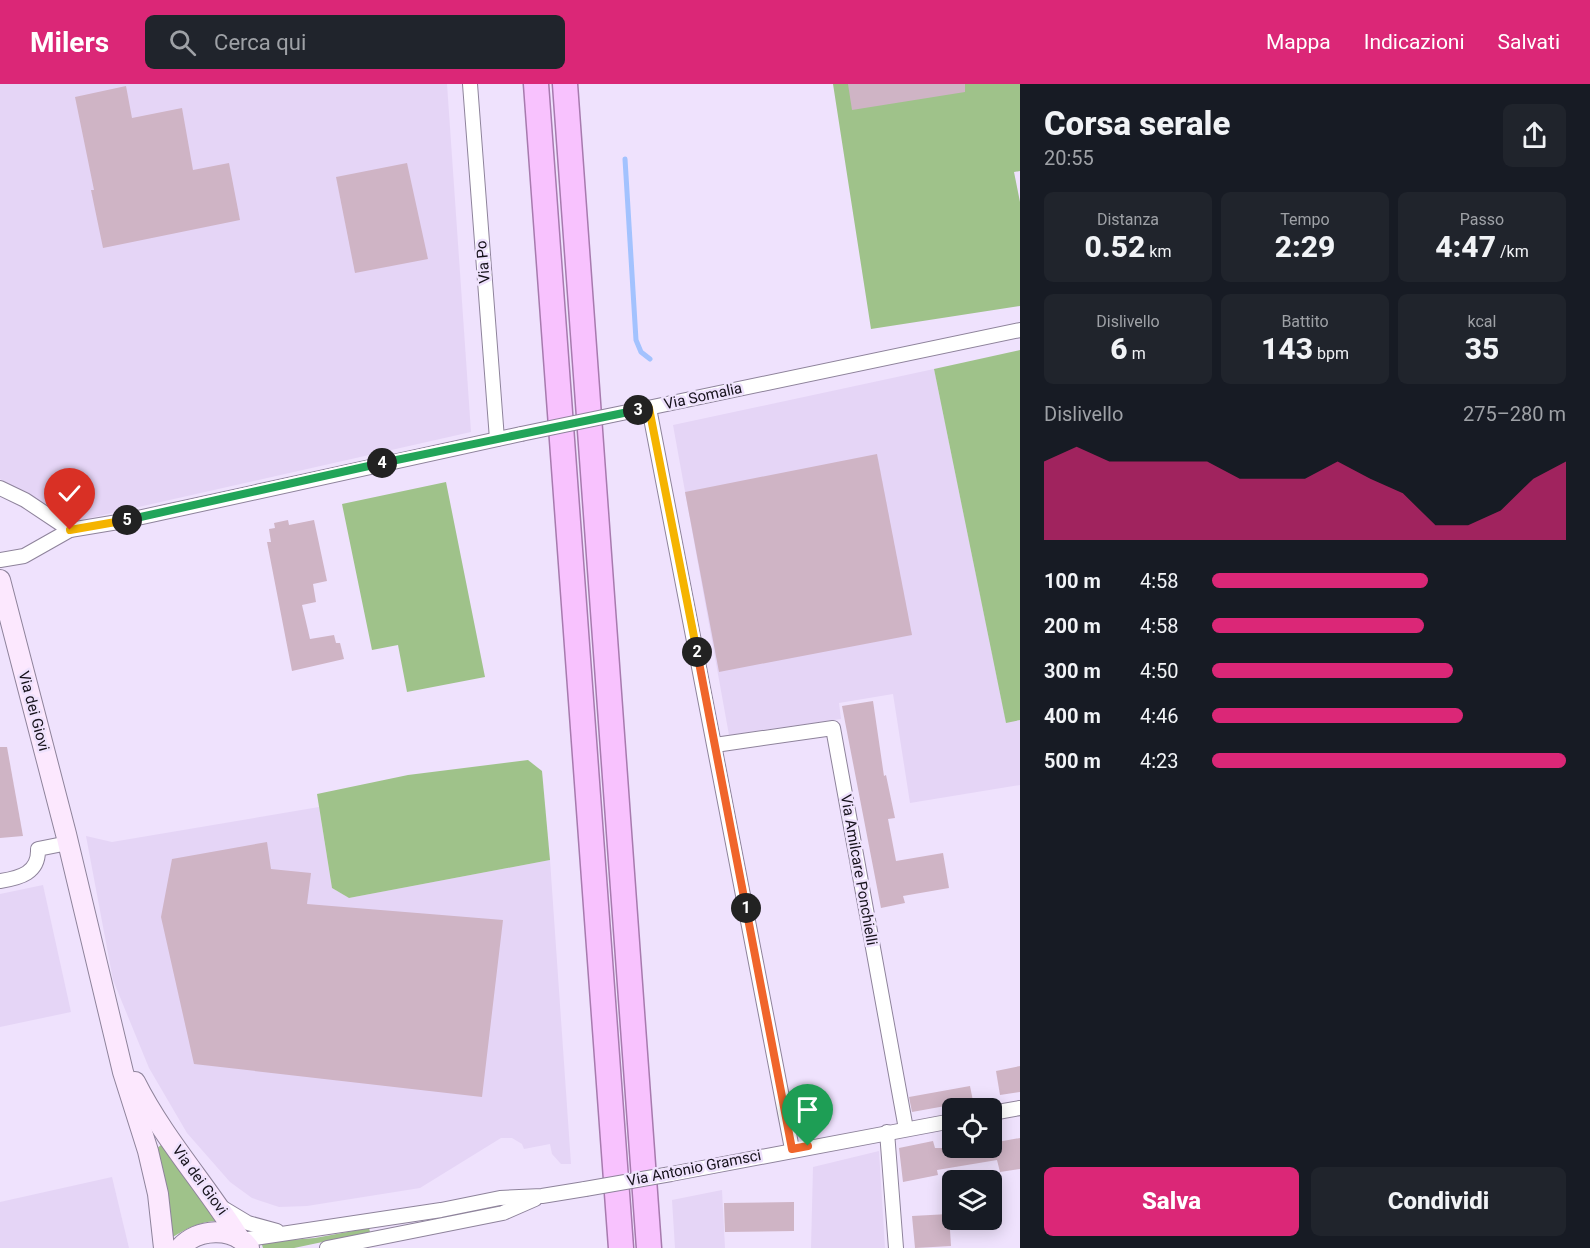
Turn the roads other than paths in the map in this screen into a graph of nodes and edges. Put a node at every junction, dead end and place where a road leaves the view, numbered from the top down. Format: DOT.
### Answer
graph roads {
  1 [pos="470,84"];
  2 [pos="536,84"];
  3 [pos="565,84"];
  4 [pos="1020,330"];
  5 [pos="649,408"];
  6 [pos="497,439"];
  7 [pos="0,488"];
  8 [pos="70,530"];
  9 [pos="0,560"];
  10 [pos="0,580"];
  11 [pos="715,745"];
  12 [pos="68,843"];
  13 [pos="0,881"];
  14 [pos="111,1027"];
  15 [pos="1020,1108"];
  16 [pos="1002,1111"];
  17 [pos="942,1123"];
  18 [pos="906,1129"];
  19 [pos="887,1132"];
  20 [pos="792,1149"];
  21 [pos="542,1196"];
  22 [pos="221,1206"];
  23 [pos="288,1232"];
  24 [pos="244,1242"];
  25 [pos="164,1248"];
  26 [pos="180,1248"];
  27 [pos="327,1248"];
  28 [pos="621,1248"];
  29 [pos="649,1248"];
  30 [pos="896,1248"];
  1 -- 6 [label="street, Via Po"];
  2 -- 28 [label="highway"];
  3 -- 29 [label="highway"];
  4 -- 5 [label="street, Via Somalia"];
  5 -- 6 [label="street, Via Somalia, bridge"];
  5 -- 11 [label="street"];
  6 -- 8 [label="street, Via Somalia"];
  7 -- 8 [label="street"];
  8 -- 9 [label="street, Via Somalia"];
  10 -- 12 [label="main road, Via dei Giovi"];
  11 -- 18 [label="street, Via Amilcare Ponchielli"];
  11 -- 20 [label="street"];
  12 -- 13 [label="street"];
  12 -- 14 [label="main road, Via dei Giovi"];
  14 -- 22 [label="main road, Via dei Giovi"];
  14 -- 25 [label="main road, Via dei Giovi"];
  15 -- 16 [label="street"];
  17 -- 18 [label="street, Via Antonio Gramsci"];
  18 -- 19 [label="street, Via Antonio Gramsci"];
  19 -- 20 [label="street, Via Antonio Gramsci"];
  19 -- 30 [label="street"];
  20 -- 21 [label="street, Via Antonio Gramsci, bridge"];
  21 -- 23 [label="street, Via Antonio Gramsci"];
  21 -- 27 [label="street, Via Antonio Gramsci"];
  22 -- 23 [label="street, Via Antonio Gramsci"];
  22 -- 24 [label="main road, Via dei Giovi"];
  23 -- 24 [label="street, Via Antonio Gramsci"];
  24 -- 26 [label="main road"];
}
